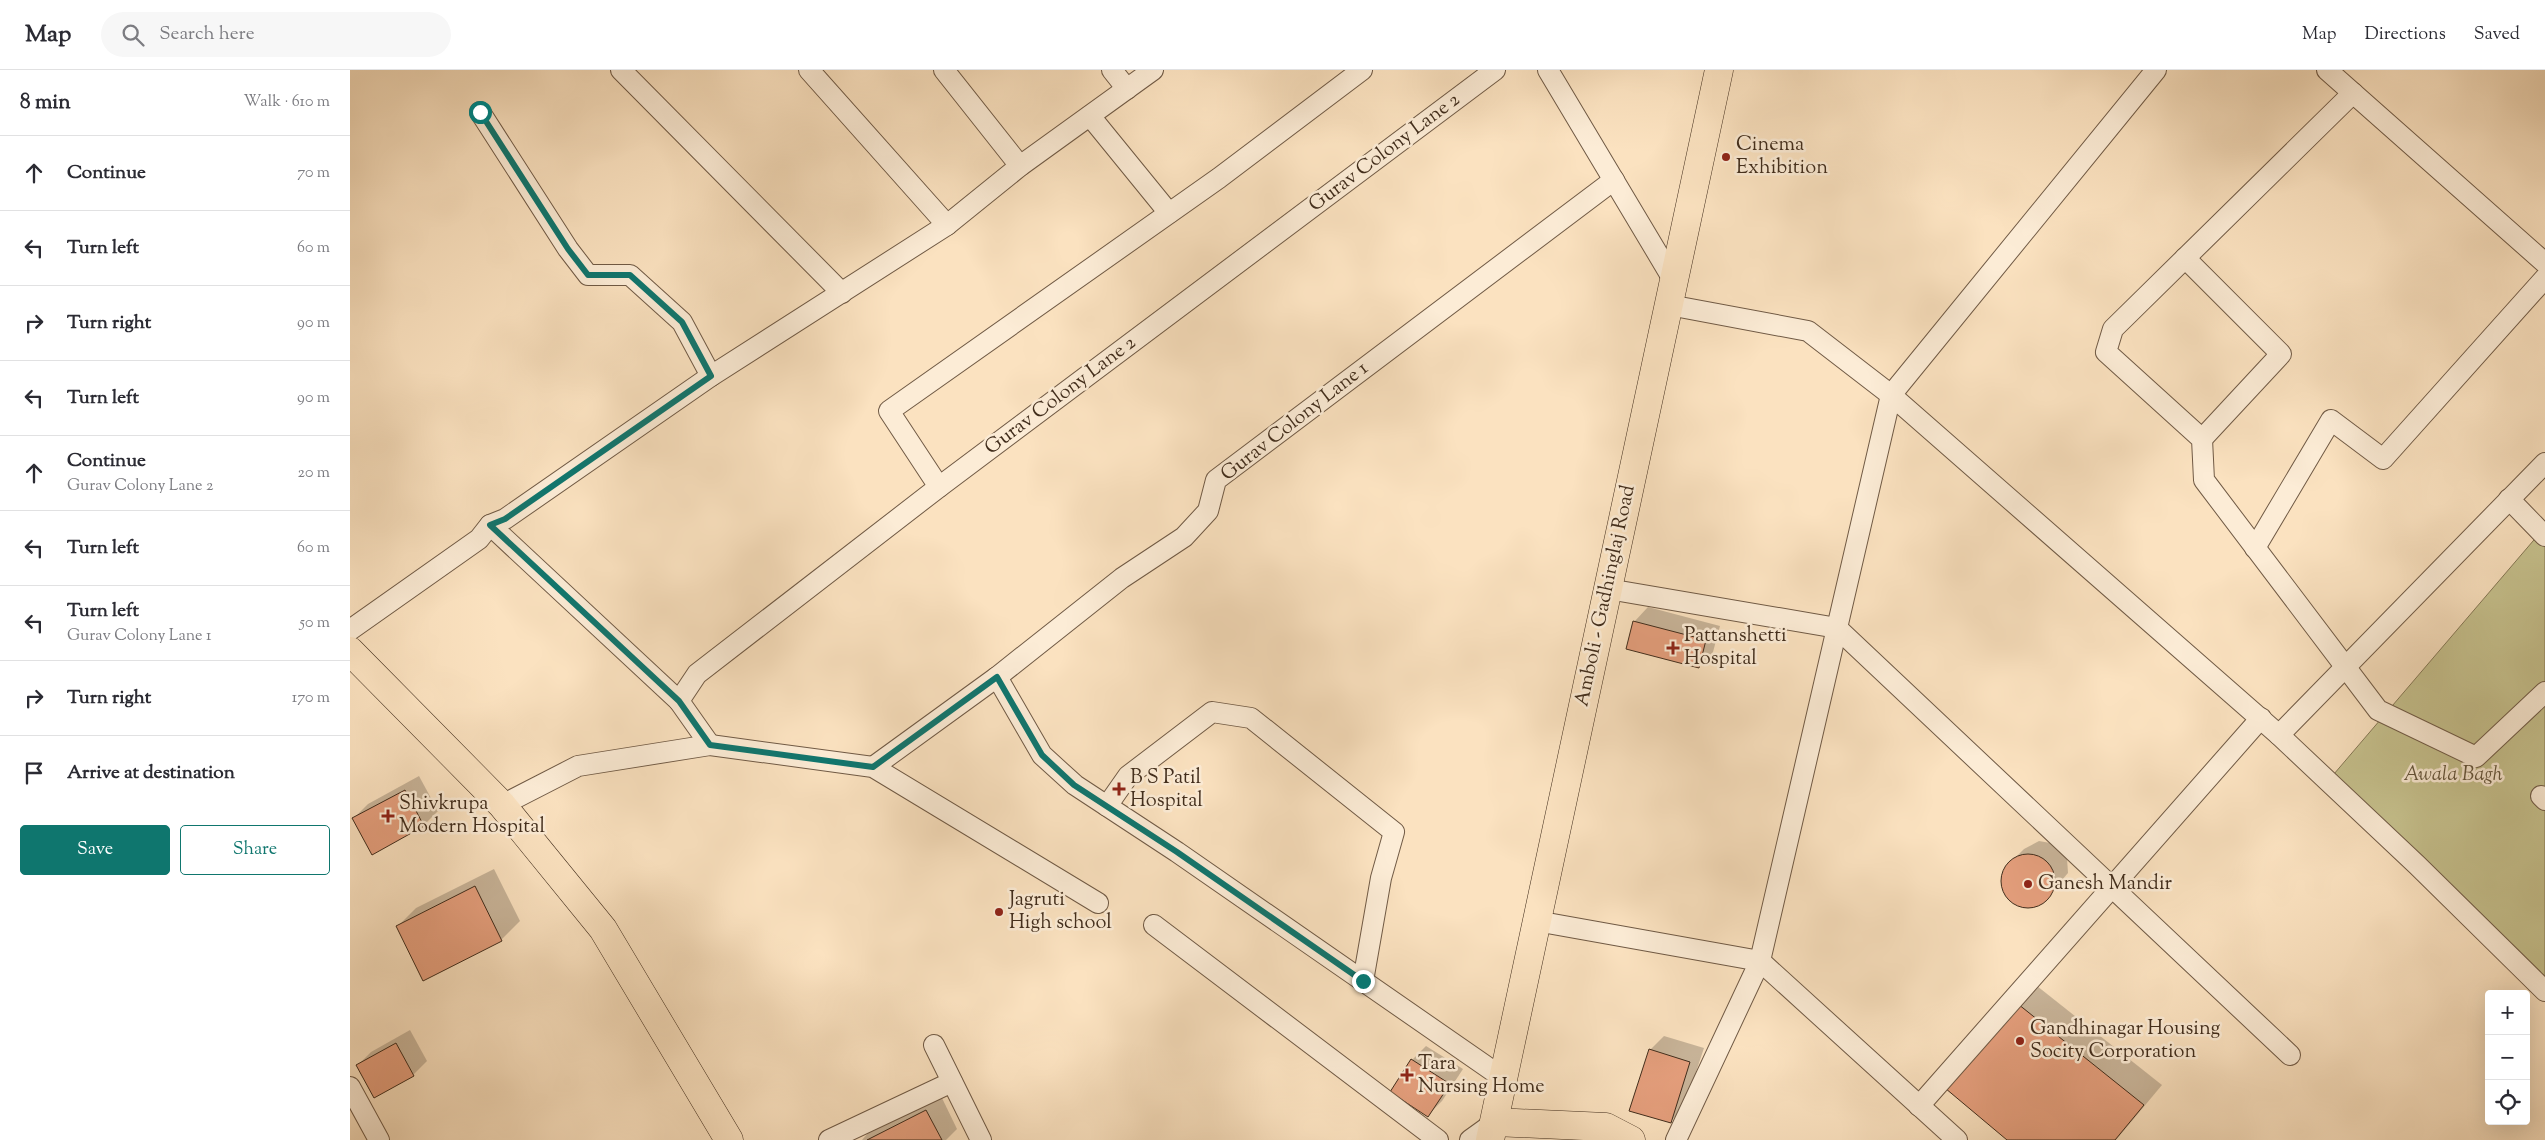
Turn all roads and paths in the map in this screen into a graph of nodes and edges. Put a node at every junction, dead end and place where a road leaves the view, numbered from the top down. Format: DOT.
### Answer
graph roads {
  1 [pos="621,70"];
  2 [pos="809,70"];
  3 [pos="944,70"];
  4 [pos="1112,70"];
  5 [pos="1152,70"];
  6 [pos="1362,70"];
  7 [pos="1495,70"];
  8 [pos="1548,70"];
  9 [pos="1719,70"];
  10 [pos="2156,70"];
  11 [pos="2327,70"];
  12 [pos="1127,89"];
  13 [pos="2353,93"];
  14 [pos="480,112"];
  15 [pos="1090,116"];
  16 [pos="1020,166"];
  17 [pos="1614,180"];
  18 [pos="1169,213"];
  19 [pos="947,225"];
  20 [pos="2185,258"];
  21 [pos="2545,264"];
  22 [pos="2545,278"];
  23 [pos="842,293"];
  24 [pos="1671,293"];
  25 [pos="711,376"];
  26 [pos="1890,395"];
  27 [pos="2202,439"];
  28 [pos="2545,463"];
  29 [pos="940,487"];
  30 [pos="2509,500"];
  31 [pos="490,525"];
  32 [pos="2545,536"];
  33 [pos="2255,548"];
  34 [pos="1608,589"];
  35 [pos="1837,628"];
  36 [pos="350,630"];
  37 [pos="350,651"];
  38 [pos="2345,667"];
  39 [pos="997,677"];
  40 [pos="2545,692"];
  41 [pos="679,701"];
  42 [pos="2261,718"];
  43 [pos="2280,734"];
  44 [pos="710,745"];
  45 [pos="873,767"];
  46 [pos="502,805"];
  47 [pos="1107,806"];
  48 [pos="2112,887"];
  49 [pos="1098,903"];
  50 [pos="1536,921"];
  51 [pos="1154,926"];
  52 [pos="1760,961"];
  53 [pos="1363,981"];
  54 [pos="2545,991"];
  55 [pos="934,1044"];
  56 [pos="2290,1055"];
  57 [pos="1502,1078"];
  58 [pos="952,1082"];
  59 [pos="350,1087"];
  60 [pos="1919,1106"];
  61 [pos="1492,1131"];
  62 [pos="379,1140"];
  63 [pos="729,1140"];
  64 [pos="829,1140"];
  65 [pos="981,1140"];
  66 [pos="1438,1140"];
  67 [pos="1470,1140"];
  68 [pos="1631,1140"];
  69 [pos="1676,1140"];
  70 [pos="1957,1140"];
  1 -- 23 [label="street"];
  2 -- 19 [label="street"];
  3 -- 16 [label="street"];
  4 -- 12 [label="street"];
  5 -- 12 [label="street"];
  6 -- 18 [label="street"];
  7 -- 29 [label="street, Gurav Colony Lane 2"];
  8 -- 17 [label="street"];
  9 -- 24 [label="main road, Amboli - Gadhinglaj Road"];
  10 -- 26 [label="street"];
  11 -- 13 [label="street"];
  12 -- 15 [label="street"];
  13 -- 20 [label="street"];
  13 -- 21 [label="street"];
  14 -- 25 [label="street"];
  15 -- 16 [label="street"];
  15 -- 18 [label="street"];
  16 -- 19 [label="street"];
  17 -- 24 [label="street"];
  17 -- 39 [label="street, Gurav Colony Lane 1"];
  18 -- 29 [label="street"];
  19 -- 23 [label="street"];
  20 -- 27 [label="street"];
  20 -- 27 [label="street"];
  22 -- 33 [label="street"];
  23 -- 25 [label="street"];
  24 -- 26 [label="street"];
  24 -- 34 [label="main road, Amboli - Gadhinglaj Road"];
  25 -- 31 [label="street"];
  26 -- 35 [label="street"];
  26 -- 42 [label="street"];
  27 -- 33 [label="street"];
  28 -- 30 [label="street"];
  29 -- 41 [label="street, Gurav Colony Lane 2"];
  30 -- 32 [label="street"];
  30 -- 38 [label="street"];
  31 -- 36 [label="street"];
  31 -- 41 [label="street"];
  33 -- 38 [label="street"];
  34 -- 35 [label="street"];
  34 -- 50 [label="main road, Amboli - Gadhinglaj Road"];
  35 -- 48 [label="street"];
  35 -- 52 [label="street"];
  37 -- 46 [label="main road"];
  38 -- 40 [label="street"];
  38 -- 43 [label="street"];
  39 -- 45 [label="street, Gurav Colony Lane 1"];
  39 -- 47 [label="street"];
  41 -- 44 [label="street"];
  42 -- 43 [label="street"];
  42 -- 48 [label="street"];
  43 -- 54 [label="street"];
  44 -- 45 [label="street"];
  44 -- 46 [label="street"];
  45 -- 49 [label="street"];
  46 -- 63 [label="main road"];
  47 -- 53 [label="street"];
  47 -- 53 [label="street"];
  48 -- 56 [label="street"];
  48 -- 60 [label="street"];
  50 -- 52 [label="street"];
  50 -- 57 [label="main road, Amboli - Gadhinglaj Road"];
  51 -- 66 [label="street"];
  52 -- 60 [label="street"];
  52 -- 69 [label="street"];
  53 -- 57 [label="street"];
  55 -- 58 [label="street"];
  57 -- 61 [label="main road, Amboli - Gadhinglaj Road"];
  58 -- 64 [label="street"];
  58 -- 65 [label="street"];
  59 -- 62 [label="street"];
  60 -- 70 [label="street"];
  61 -- 67 [label="street"];
  61 -- 68 [label="main road"];
}
